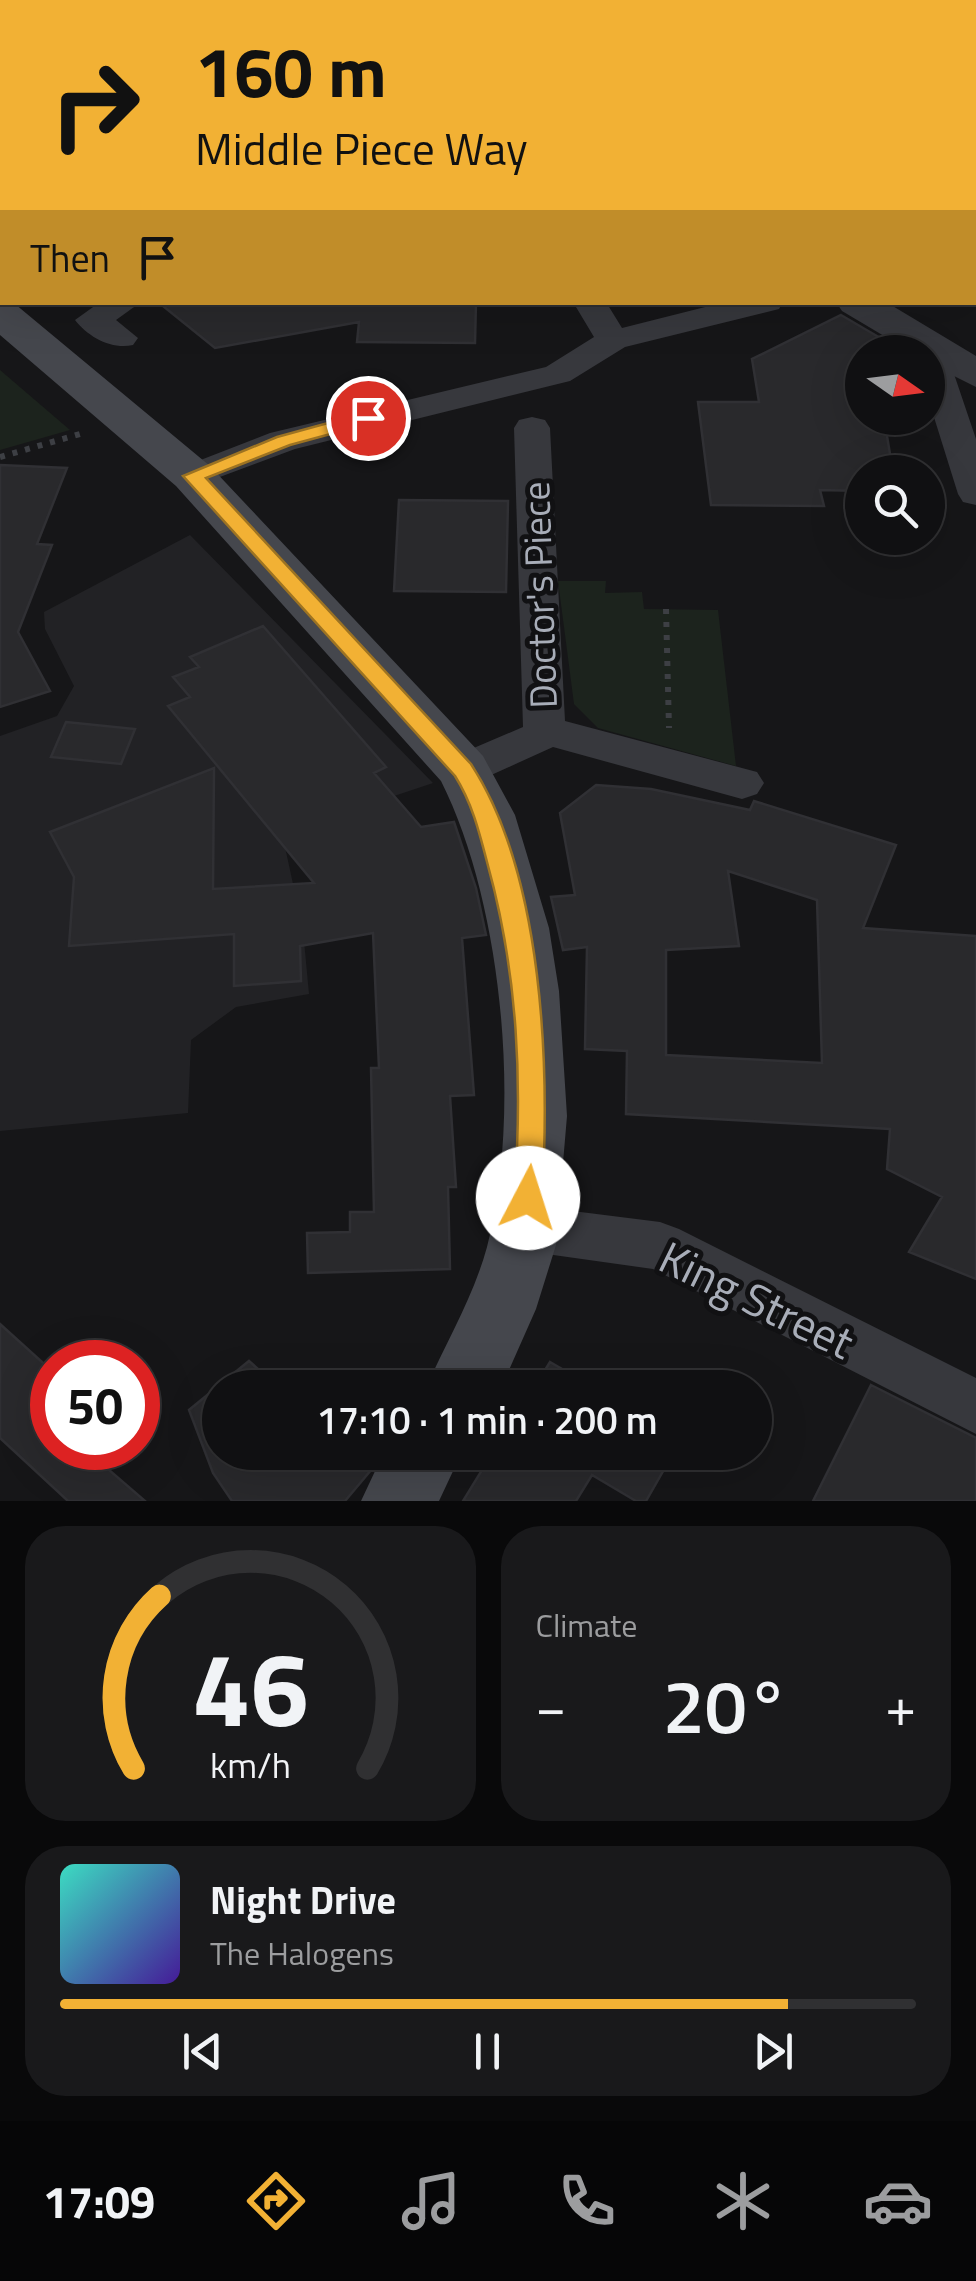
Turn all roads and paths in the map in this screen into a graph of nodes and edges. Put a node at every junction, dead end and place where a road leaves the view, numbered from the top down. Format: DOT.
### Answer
graph roads {
  1 [pos="114,305"];
  2 [pos="592,305"];
  3 [pos="755,305"];
  4 [pos="861,305"];
  5 [pos="0,313"];
  6 [pos="121,338"];
  7 [pos="613,340"];
  8 [pos="963,366"];
  9 [pos="130,420"];
  10 [pos="532,428"];
  11 [pos="0,457"];
  12 [pos="193,476"];
  13 [pos="976,494"];
  14 [pos="666,609"];
  15 [pos="544,730"];
  16 [pos="670,764"];
  17 [pos="463,770"];
  18 [pos="742,783"];
  19 [pos="525,1228"];
  20 [pos="470,1370"];
  21 [pos="976,1408"];
  22 [pos="415,1470"];
  23 [pos="399,1501"];
  1 -- 6 [label="street"];
  2 -- 7 [label="street"];
  3 -- 7 [label="street"];
  4 -- 8 [label="street"];
  5 -- 9 [label="main road"];
  7 -- 12 [label="street"];
  8 -- 13 [label="street"];
  9 -- 11 [label="path"];
  9 -- 12 [label="main road"];
  10 -- 15 [label="street, Doctor's Piece"];
  12 -- 17 [label="main road"];
  14 -- 16 [label="path"];
  15 -- 16 [label="street"];
  15 -- 17 [label="street, Doctor's Piece"];
  16 -- 18 [label="street"];
  17 -- 19 [label="main road"];
  19 -- 20 [label="main road"];
  19 -- 21 [label="street, King Street"];
  22 -- 23 [label="main road"];
}
